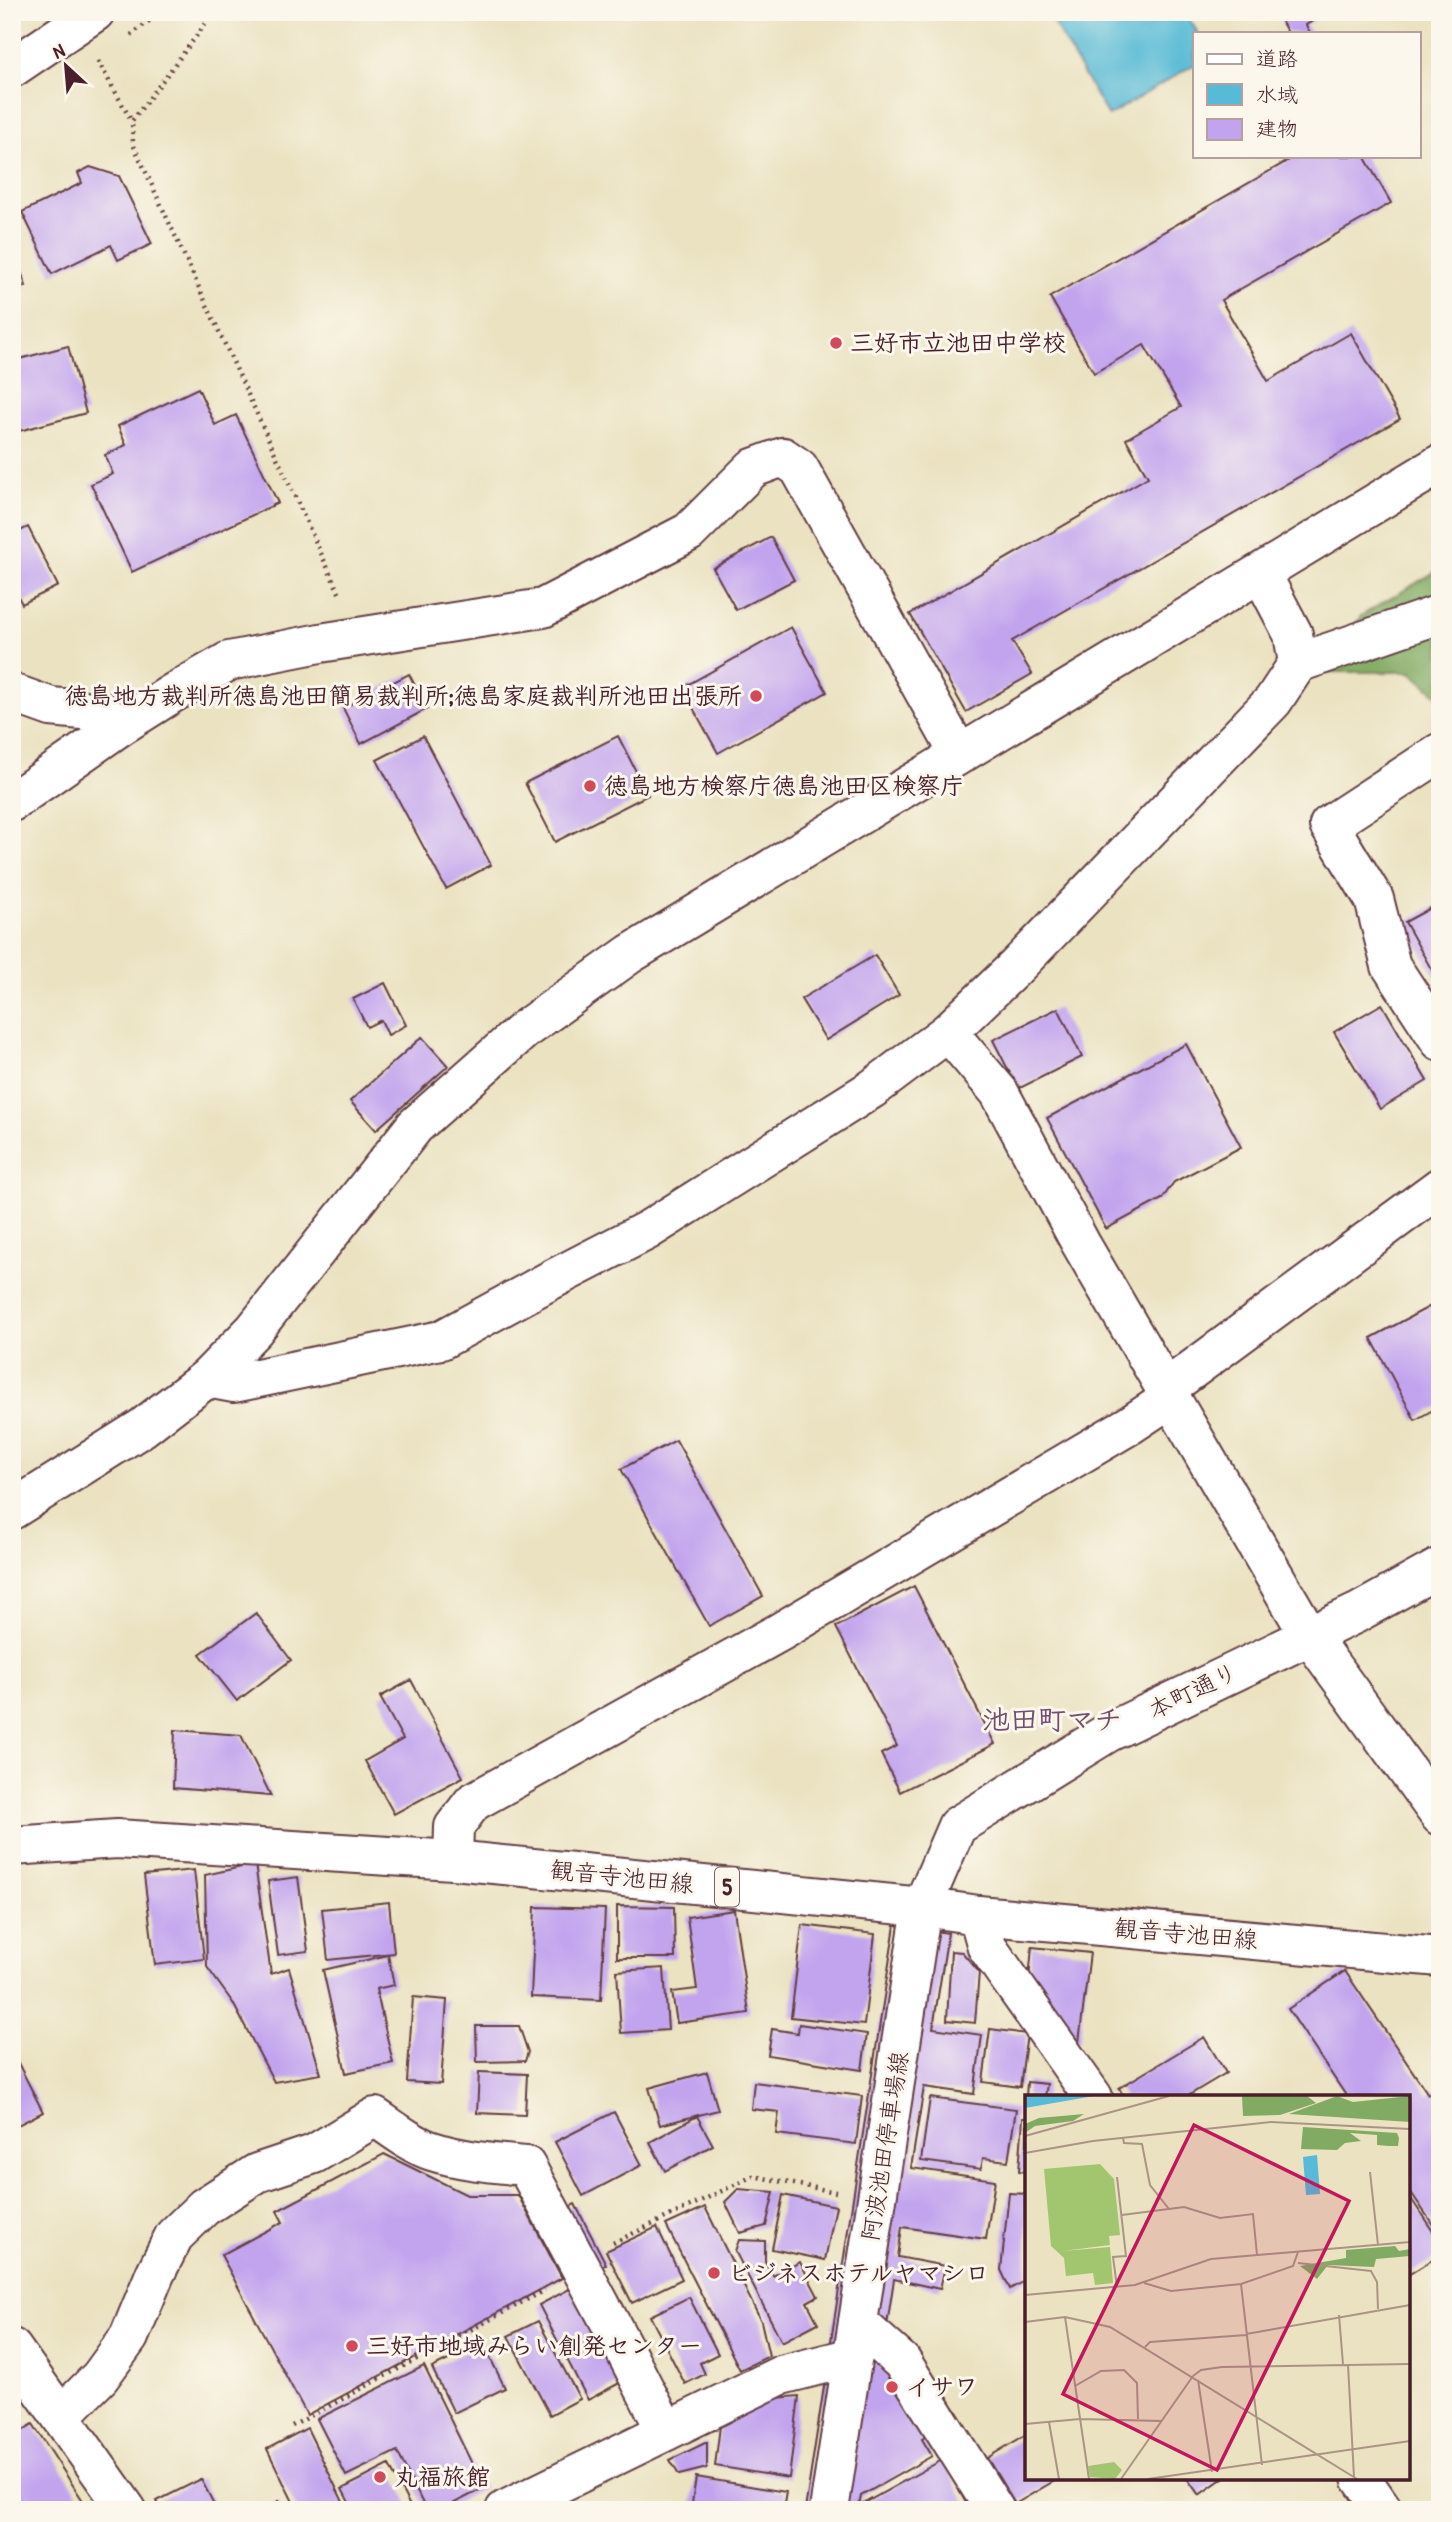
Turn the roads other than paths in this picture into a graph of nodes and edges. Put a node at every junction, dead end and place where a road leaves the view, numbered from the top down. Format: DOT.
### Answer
graph roads {
  1 [pos="95,12"];
  2 [pos="12,68"];
  3 [pos="1440,464"];
  4 [pos="1261,573"];
  5 [pos="1440,614"];
  6 [pos="1298,663"];
  7 [pos="12,693"];
  8 [pos="119,727"];
  9 [pos="1439,752"];
  10 [pos="959,754"];
  11 [pos="12,802"];
  12 [pos="948,1032"];
  13 [pos="1440,1041"];
  14 [pos="1440,1187"];
  15 [pos="207,1378"];
  16 [pos="1169,1393"];
  17 [pos="13,1508"];
  18 [pos="1440,1567"];
  19 [pos="1309,1634"];
  20 [pos="1440,1816"];
  21 [pos="12,1846"];
  22 [pos="453,1860"];
  23 [pos="922,1907"];
  24 [pos="978,1915"];
  25 [pos="1440,1957"];
  26 [pos="1092,2095"];
  27 [pos="855,2340"];
  28 [pos="12,2348"];
  29 [pos="61,2416"];
  30 [pos="666,2431"];
  31 [pos="1362,2480"];
  32 [pos="127,2510"];
  33 [pos="505,2510"];
  34 [pos="829,2510"];
  35 [pos="995,2510"];
  36 [pos="1383,2510"];
  1 -- 2 [label="main road"];
  3 -- 4 [label="main road"];
  4 -- 6 [label="main road"];
  4 -- 10 [label="main road"];
  5 -- 6 [label="main road"];
  6 -- 12 [label="main road"];
  7 -- 8 [label="main road"];
  8 -- 10 [label="main road"];
  8 -- 11 [label="main road"];
  9 -- 13 [label="main road"];
  10 -- 15 [label="main road"];
  12 -- 15 [label="main road"];
  12 -- 16 [label="main road"];
  14 -- 16 [label="main road"];
  15 -- 17 [label="main road"];
  16 -- 19 [label="main road"];
  16 -- 22 [label="main road"];
  18 -- 19 [label="main road, 本町通り"];
  19 -- 20 [label="main road"];
  19 -- 23 [label="main road, 本町通り"];
  21 -- 22 [label="main road, 観音寺池田線 / 5"];
  22 -- 23 [label="main road, 観音寺池田線 / 5"];
  23 -- 24 [label="main road, 観音寺池田線 / 5"];
  23 -- 27 [label="main road, 阿波池田停車場線"];
  24 -- 25 [label="main road, 観音寺池田線 / 5"];
  24 -- 26 [label="main road"];
  27 -- 30 [label="main road"];
  27 -- 34 [label="main road, 阿波池田停車場線"];
  27 -- 35 [label="main road"];
  28 -- 29 [label="main road"];
  29 -- 30 [label="main road"];
  29 -- 32 [label="main road"];
  30 -- 33 [label="main road"];
  31 -- 36 [label="main road"];
}
